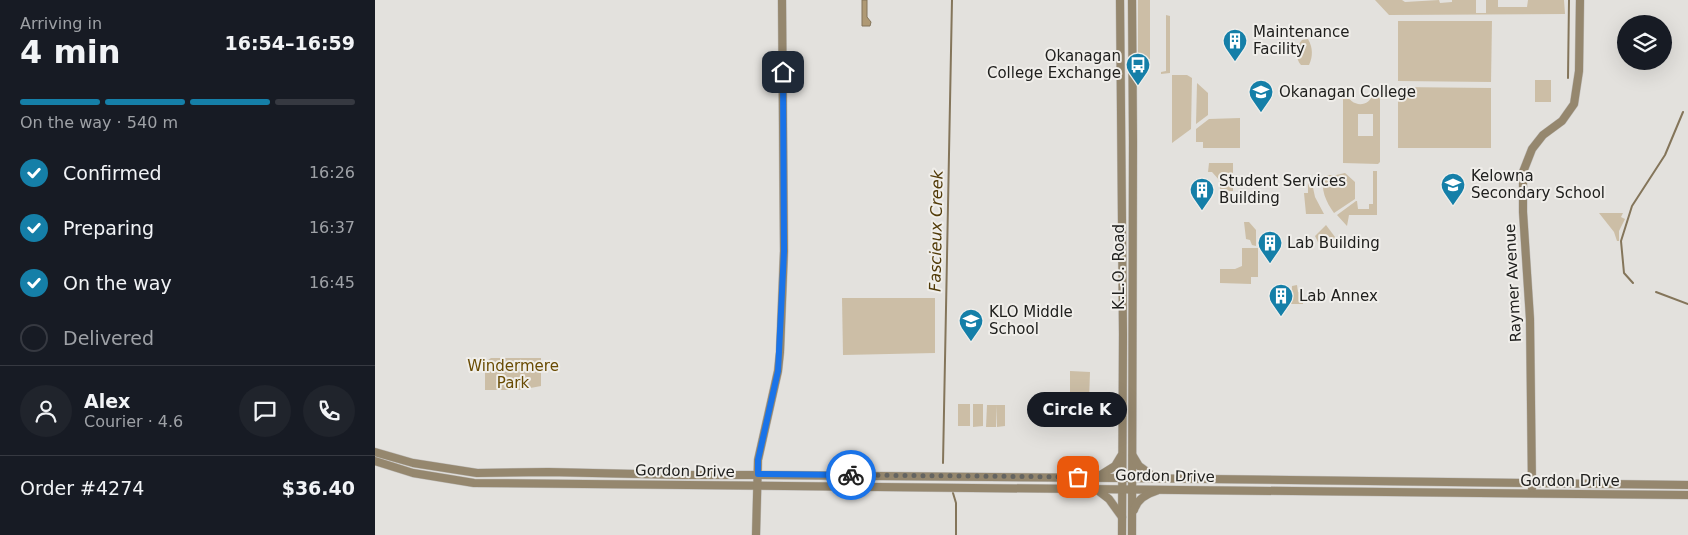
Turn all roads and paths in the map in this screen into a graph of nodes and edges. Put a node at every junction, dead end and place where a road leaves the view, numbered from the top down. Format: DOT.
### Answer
graph roads {
  1 [pos="782,0"];
  2 [pos="1121,0"];
  3 [pos="1132,0"];
  4 [pos="1580,0"];
  5 [pos="375,452"];
  6 [pos="1122,452"];
  7 [pos="1133,454"];
  8 [pos="375,461"];
  9 [pos="758,474"];
  10 [pos="1096,478"];
  11 [pos="1122,478"];
  12 [pos="1132,478"];
  13 [pos="1157,478"];
  14 [pos="1532,484"];
  15 [pos="757,486"];
  16 [pos="1688,486"];
  17 [pos="1096,489"];
  18 [pos="1122,489"];
  19 [pos="1132,489"];
  20 [pos="1161,490"];
  21 [pos="1533,494"];
  22 [pos="1688,495"];
  23 [pos="1132,517"];
  24 [pos="1122,518"];
  25 [pos="756,535"];
  26 [pos="1122,535"];
  27 [pos="1132,535"];
  1 -- 9 [label="main road"];
  2 -- 6 [label="main road, K.L.O. Road"];
  3 -- 7 [label="main road, K.L.O. Road"];
  4 -- 14 [label="main road, Raymer Avenue"];
  5 -- 9 [label="main road, Gordon Drive"];
  6 -- 10 [label="main road"];
  6 -- 11 [label="main road, K.L.O. Road"];
  7 -- 12 [label="main road, K.L.O. Road"];
  7 -- 13 [label="main road"];
  8 -- 15 [label="main road, Gordon Drive"];
  9 -- 10 [label="main road, Gordon Drive"];
  9 -- 15 [label="main road"];
  10 -- 11 [label="main road, Gordon Drive"];
  11 -- 12 [label="main road, Gordon Drive"];
  11 -- 18 [label="main road, K.L.O. Road"];
  12 -- 13 [label="main road, Gordon Drive"];
  12 -- 19 [label="main road, K.L.O. Road"];
  13 -- 14 [label="main road, Gordon Drive"];
  14 -- 16 [label="main road, Gordon Drive"];
  14 -- 21 [label="main road, Raymer Avenue"];
  15 -- 17 [label="main road, Gordon Drive"];
  15 -- 25 [label="main road"];
  17 -- 18 [label="main road, Gordon Drive"];
  17 -- 24 [label="main road"];
  18 -- 19 [label="main road, Gordon Drive"];
  18 -- 24 [label="main road, K.L.O. Road"];
  19 -- 20 [label="main road, Gordon Drive"];
  19 -- 23 [label="main road, K.L.O. Road"];
  20 -- 21 [label="main road, Gordon Drive"];
  20 -- 23 [label="main road"];
  21 -- 22 [label="main road, Gordon Drive"];
  23 -- 27 [label="main road, K.L.O. Road"];
  24 -- 26 [label="main road, K.L.O. Road"];
}
